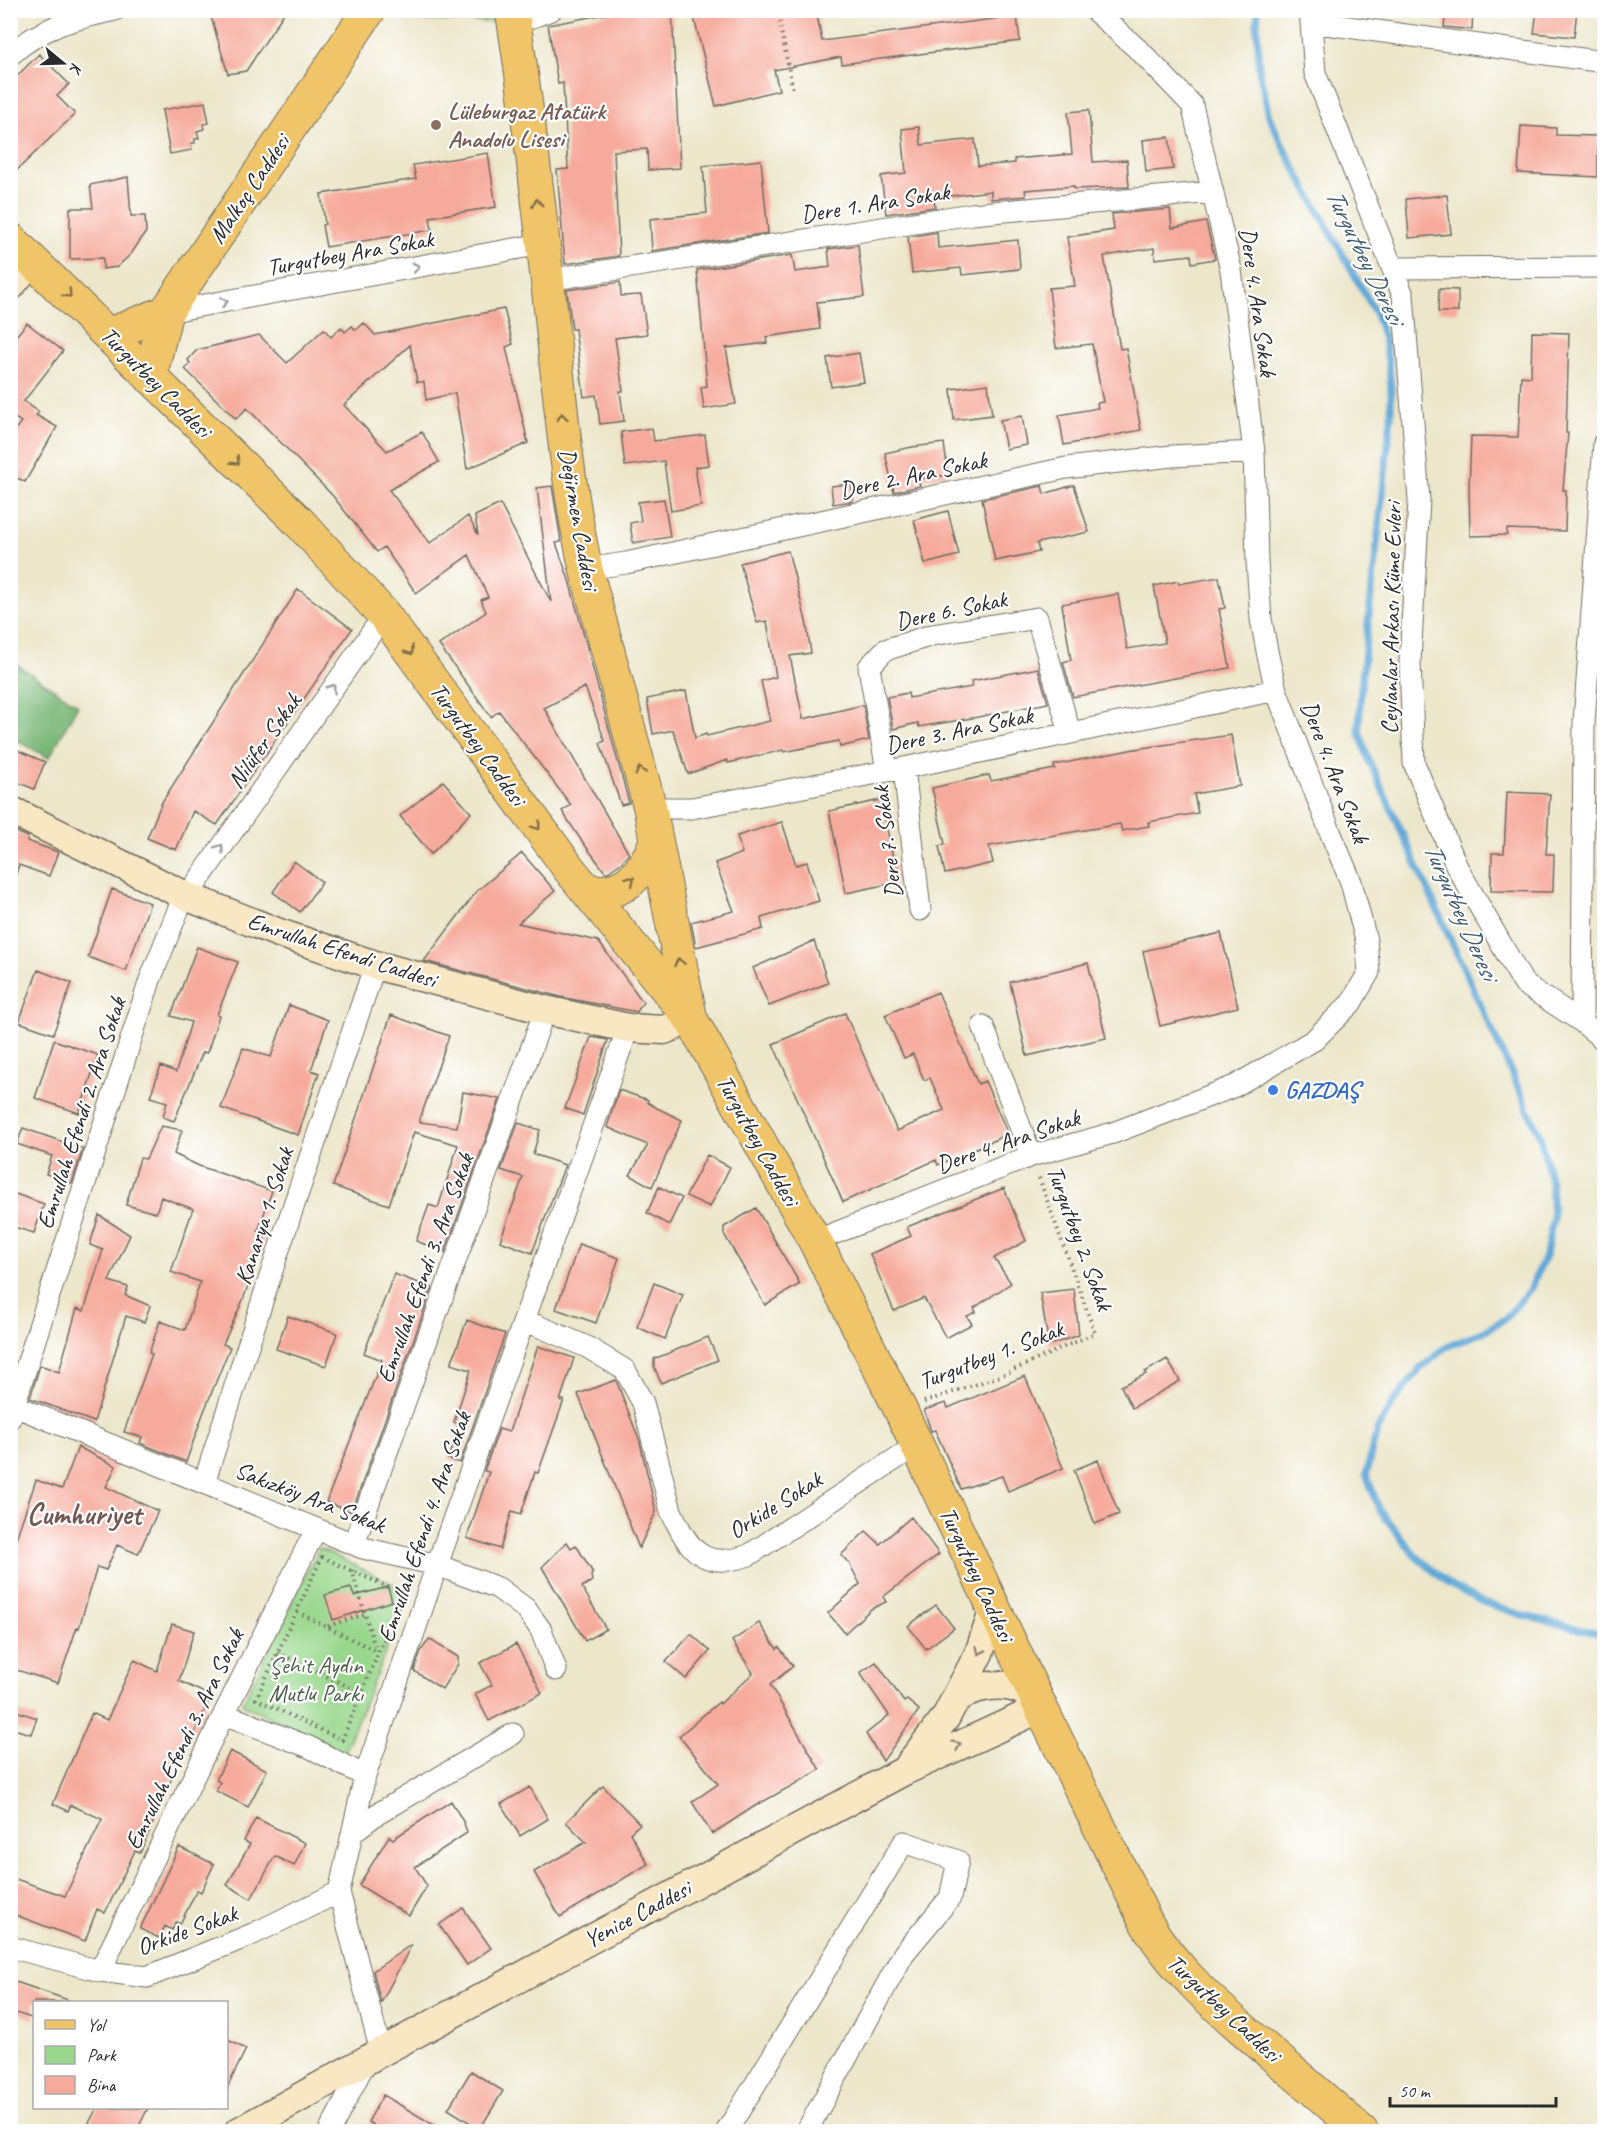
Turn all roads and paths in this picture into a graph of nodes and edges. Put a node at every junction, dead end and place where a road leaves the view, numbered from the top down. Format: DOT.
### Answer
graph roads {
  1 [pos="115,10"];
  2 [pos="550,10"];
  3 [pos="777,10"];
  4 [pos="1094,10"];
  5 [pos="361,14"];
  6 [pos="66,16"];
  7 [pos="1310,16"];
  8 [pos="513,17"];
  9 [pos="10,55"];
  10 [pos="1605,62"];
  11 [pos="793,90"];
  12 [pos="1213,192"];
  13 [pos="542,244"];
  14 [pos="21,249"];
  15 [pos="1605,267"];
  16 [pos="1393,268"];
  17 [pos="547,280"];
  18 [pos="10,287"];
  19 [pos="166,312"];
  20 [pos="108,335"];
  21 [pos="150,377"];
  22 [pos="1605,443"];
  23 [pos="1254,453"];
  24 [pos="586,569"];
  25 [pos="384,615"];
  26 [pos="1276,690"];
  27 [pos="1070,733"];
  28 [pos="896,770"];
  29 [pos="650,808"];
  30 [pos="10,810"];
  31 [pos="656,841"];
  32 [pos="588,890"];
  33 [pos="186,896"];
  34 [pos="920,910"];
  35 [pos="375,965"];
  36 [pos="545,1010"];
  37 [pos="691,1019"];
  38 [pos="1582,1022"];
  39 [pos="983,1026"];
  40 [pos="628,1028"];
  41 [pos="1605,1040"];
  42 [pos="1031,1156"];
  43 [pos="815,1241"];
  44 [pos="524,1320"];
  45 [pos="1095,1333"];
  46 [pos="900,1409"];
  47 [pos="12,1410"];
  48 [pos="917,1445"];
  49 [pos="204,1483"];
  50 [pos="316,1529"];
  51 [pos="359,1546"];
  52 [pos="437,1564"];
  53 [pos="352,1571"];
  54 [pos="987,1596"];
  55 [pos="296,1611"];
  56 [pos="365,1614"];
  57 [pos="327,1626"];
  58 [pos="378,1652"];
  59 [pos="277,1653"];
  60 [pos="556,1670"];
  61 [pos="362,1693"];
  62 [pos="955,1702"];
  63 [pos="1041,1708"];
  64 [pos="224,1714"];
  65 [pos="513,1734"];
  66 [pos="904,1771"];
  67 [pos="365,1776"];
  68 [pos="353,1832"];
  69 [pos="339,1892"];
  70 [pos="10,1947"];
  71 [pos="100,1971"];
  72 [pos="374,2056"];
  73 [pos="238,2132"];
  74 [pos="329,2132"];
  75 [pos="726,2132"];
  76 [pos="806,2132"];
  77 [pos="1362,2132"];
  1 -- 6 [label="street"];
  2 -- 8 [label="street"];
  3 -- 11 [label="path"];
  4 -- 12 [label="street, Dere 4. Ara Sokak"];
  5 -- 19 [label="main road, Malkoç Caddesi"];
  6 -- 9 [label="street"];
  7 -- 10 [label="street, Ceylanlar Arkası Küme Evleri"];
  7 -- 16 [label="street, Ceylanlar Arkası Küme Evleri"];
  13 -- 8 [label="main road, Değirmen Caddesi, one-way"];
  12 -- 17 [label="street, Dere 1. Ara Sokak"];
  12 -- 23 [label="street, Dere 4. Ara Sokak"];
  13 -- 17 [label="main road, Değirmen Caddesi"];
  19 -- 13 [label="street, Turgutbey Ara Sokak, one-way"];
  14 -- 18 [label="street"];
  14 -- 20 [label="main road, Turgutbey Caddesi, one-way"];
  15 -- 16 [label="street"];
  16 -- 38 [label="street, Ceylanlar Arkası Küme Evleri"];
  24 -- 17 [label="main road, Değirmen Caddesi, one-way"];
  19 -- 20 [label="main road"];
  19 -- 21 [label="main road, Malkoç Caddesi"];
  20 -- 21 [label="main road, Turgutbey Caddesi"];
  21 -- 25 [label="main road, Turgutbey Caddesi, one-way"];
  22 -- 38 [label="street"];
  23 -- 24 [label="street, Dere 2. Ara Sokak"];
  23 -- 26 [label="street, Dere 4. Ara Sokak"];
  29 -- 24 [label="main road, Değirmen Caddesi, one-way"];
  25 -- 32 [label="main road, Turgutbey Caddesi, one-way"];
  33 -- 25 [label="street, Nilüfer Sokak, one-way"];
  26 -- 27 [label="street, Dere 3. Ara Sokak"];
  26 -- 42 [label="street, Dere 4. Ara Sokak"];
  27 -- 28 [label="street, Dere 3. Ara Sokak"];
  27 -- 28 [label="street, Dere 6. Sokak"];
  28 -- 29 [label="street, Dere 3. Ara Sokak"];
  28 -- 34 [label="street, Dere 7. Sokak"];
  29 -- 31 [label="main road, Değirmen Caddesi"];
  30 -- 33 [label="street, Emrullah Efendi Caddesi"];
  32 -- 31 [label="main road, one-way"];
  37 -- 31 [label="main road, Değirmen Caddesi, one-way"];
  32 -- 37 [label="main road, Turgutbey Caddesi"];
  33 -- 35 [label="street, Emrullah Efendi Caddesi"];
  33 -- 47 [label="street, Emrullah Efendi 2. Ara Sokak"];
  35 -- 36 [label="street, Emrullah Efendi Caddesi"];
  35 -- 49 [label="street, Kanarya 1. Sokak"];
  36 -- 40 [label="street, Emrullah Efendi Caddesi"];
  36 -- 51 [label="street, Emrullah Efendi 3. Ara Sokak"];
  37 -- 40 [label="street, Emrullah Efendi Caddesi"];
  37 -- 43 [label="main road, Turgutbey Caddesi"];
  38 -- 41 [label="street, Ceylanlar Arkası Küme Evleri"];
  39 -- 42 [label="street"];
  40 -- 44 [label="street, Emrullah Efendi 4. Ara Sokak"];
  42 -- 43 [label="street, Dere 4. Ara Sokak"];
  42 -- 45 [label="path, Turgutbey 2. Sokak"];
  43 -- 46 [label="main road, Turgutbey Caddesi"];
  44 -- 48 [label="street, Orkide Sokak"];
  44 -- 52 [label="street, Emrullah Efendi 4. Ara Sokak"];
  45 -- 46 [label="path, Turgutbey 1. Sokak"];
  46 -- 48 [label="main road, Turgutbey Caddesi"];
  47 -- 49 [label="street, Sakızköy Ara Sokak"];
  48 -- 54 [label="main road, Turgutbey Caddesi"];
  49 -- 50 [label="street, Sakızköy Ara Sokak"];
  50 -- 51 [label="street, Sakızköy Ara Sokak"];
  50 -- 64 [label="street, Emrullah Efendi 3. Ara Sokak"];
  51 -- 52 [label="street, Sakızköy Ara Sokak"];
  51 -- 53 [label="path"];
  52 -- 60 [label="street, Sakızköy Ara Sokak"];
  52 -- 67 [label="street, Emrullah Efendi 4. Ara Sokak"];
  53 -- 55 [label="path"];
  53 -- 56 [label="path"];
  53 -- 58 [label="path"];
  54 -- 62 [label="street, one-way"];
  54 -- 63 [label="main road, Turgutbey Caddesi"];
  55 -- 57 [label="path"];
  55 -- 59 [label="path"];
  56 -- 57 [label="path"];
  56 -- 58 [label="path"];
  57 -- 58 [label="path"];
  58 -- 61 [label="path"];
  59 -- 61 [label="path"];
  59 -- 61 [label="path"];
  62 -- 63 [label="street"];
  62 -- 66 [label="street"];
  66 -- 63 [label="street, Yenice Caddesi, one-way"];
  63 -- 77 [label="main road, Turgutbey Caddesi"];
  64 -- 67 [label="street"];
  64 -- 71 [label="street, Emrullah Efendi 3. Ara Sokak"];
  65 -- 68 [label="street"];
  66 -- 72 [label="street, Yenice Caddesi"];
  67 -- 68 [label="street, Emrullah Efendi 4. Ara Sokak"];
  68 -- 69 [label="street, Emrullah Efendi 4. Ara Sokak"];
  69 -- 71 [label="street, Orkide Sokak"];
  69 -- 72 [label="street, Emrullah Efendi 4. Ara Sokak"];
  70 -- 71 [label="street, Orkide Sokak"];
  72 -- 73 [label="street, Yenice Caddesi"];
  72 -- 74 [label="street"];
  75 -- 76 [label="street"];
}
